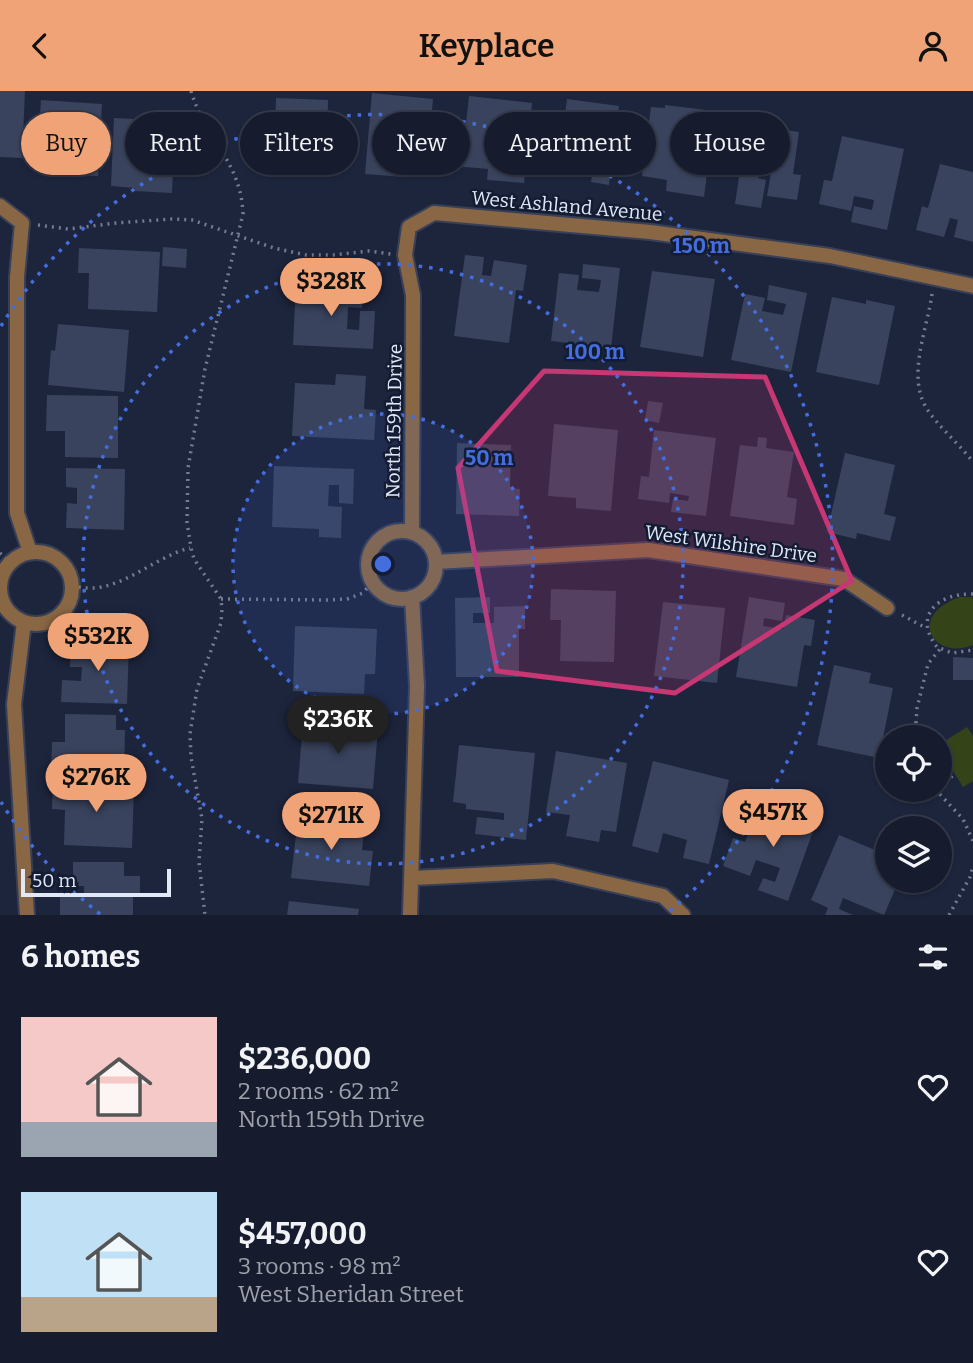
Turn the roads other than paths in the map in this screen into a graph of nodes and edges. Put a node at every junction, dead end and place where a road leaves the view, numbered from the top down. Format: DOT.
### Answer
graph roads {
  1 [pos="0,206"];
  2 [pos="409,227"];
  3 [pos="973,286"];
  4 [pos="412,532"];
  5 [pos="30,552"];
  6 [pos="5,558"];
  7 [pos="436,562"];
  8 [pos="412,597"];
  9 [pos="887,608"];
  10 [pos="24,622"];
  11 [pos="413,878"];
  12 [pos="27,915"];
  13 [pos="410,915"];
  14 [pos="683,915"];
  1 -- 5 [label="street"];
  2 -- 3 [label="street, West Ashland Avenue"];
  2 -- 4 [label="street, North 159th Drive"];
  4 -- 7 [label="street"];
  4 -- 8 [label="street"];
  5 -- 6 [label="street"];
  5 -- 10 [label="street"];
  6 -- 10 [label="street"];
  7 -- 8 [label="street"];
  7 -- 9 [label="street, West Wilshire Drive"];
  8 -- 11 [label="street"];
  10 -- 12 [label="street"];
  11 -- 13 [label="street"];
  11 -- 14 [label="street"];
}
